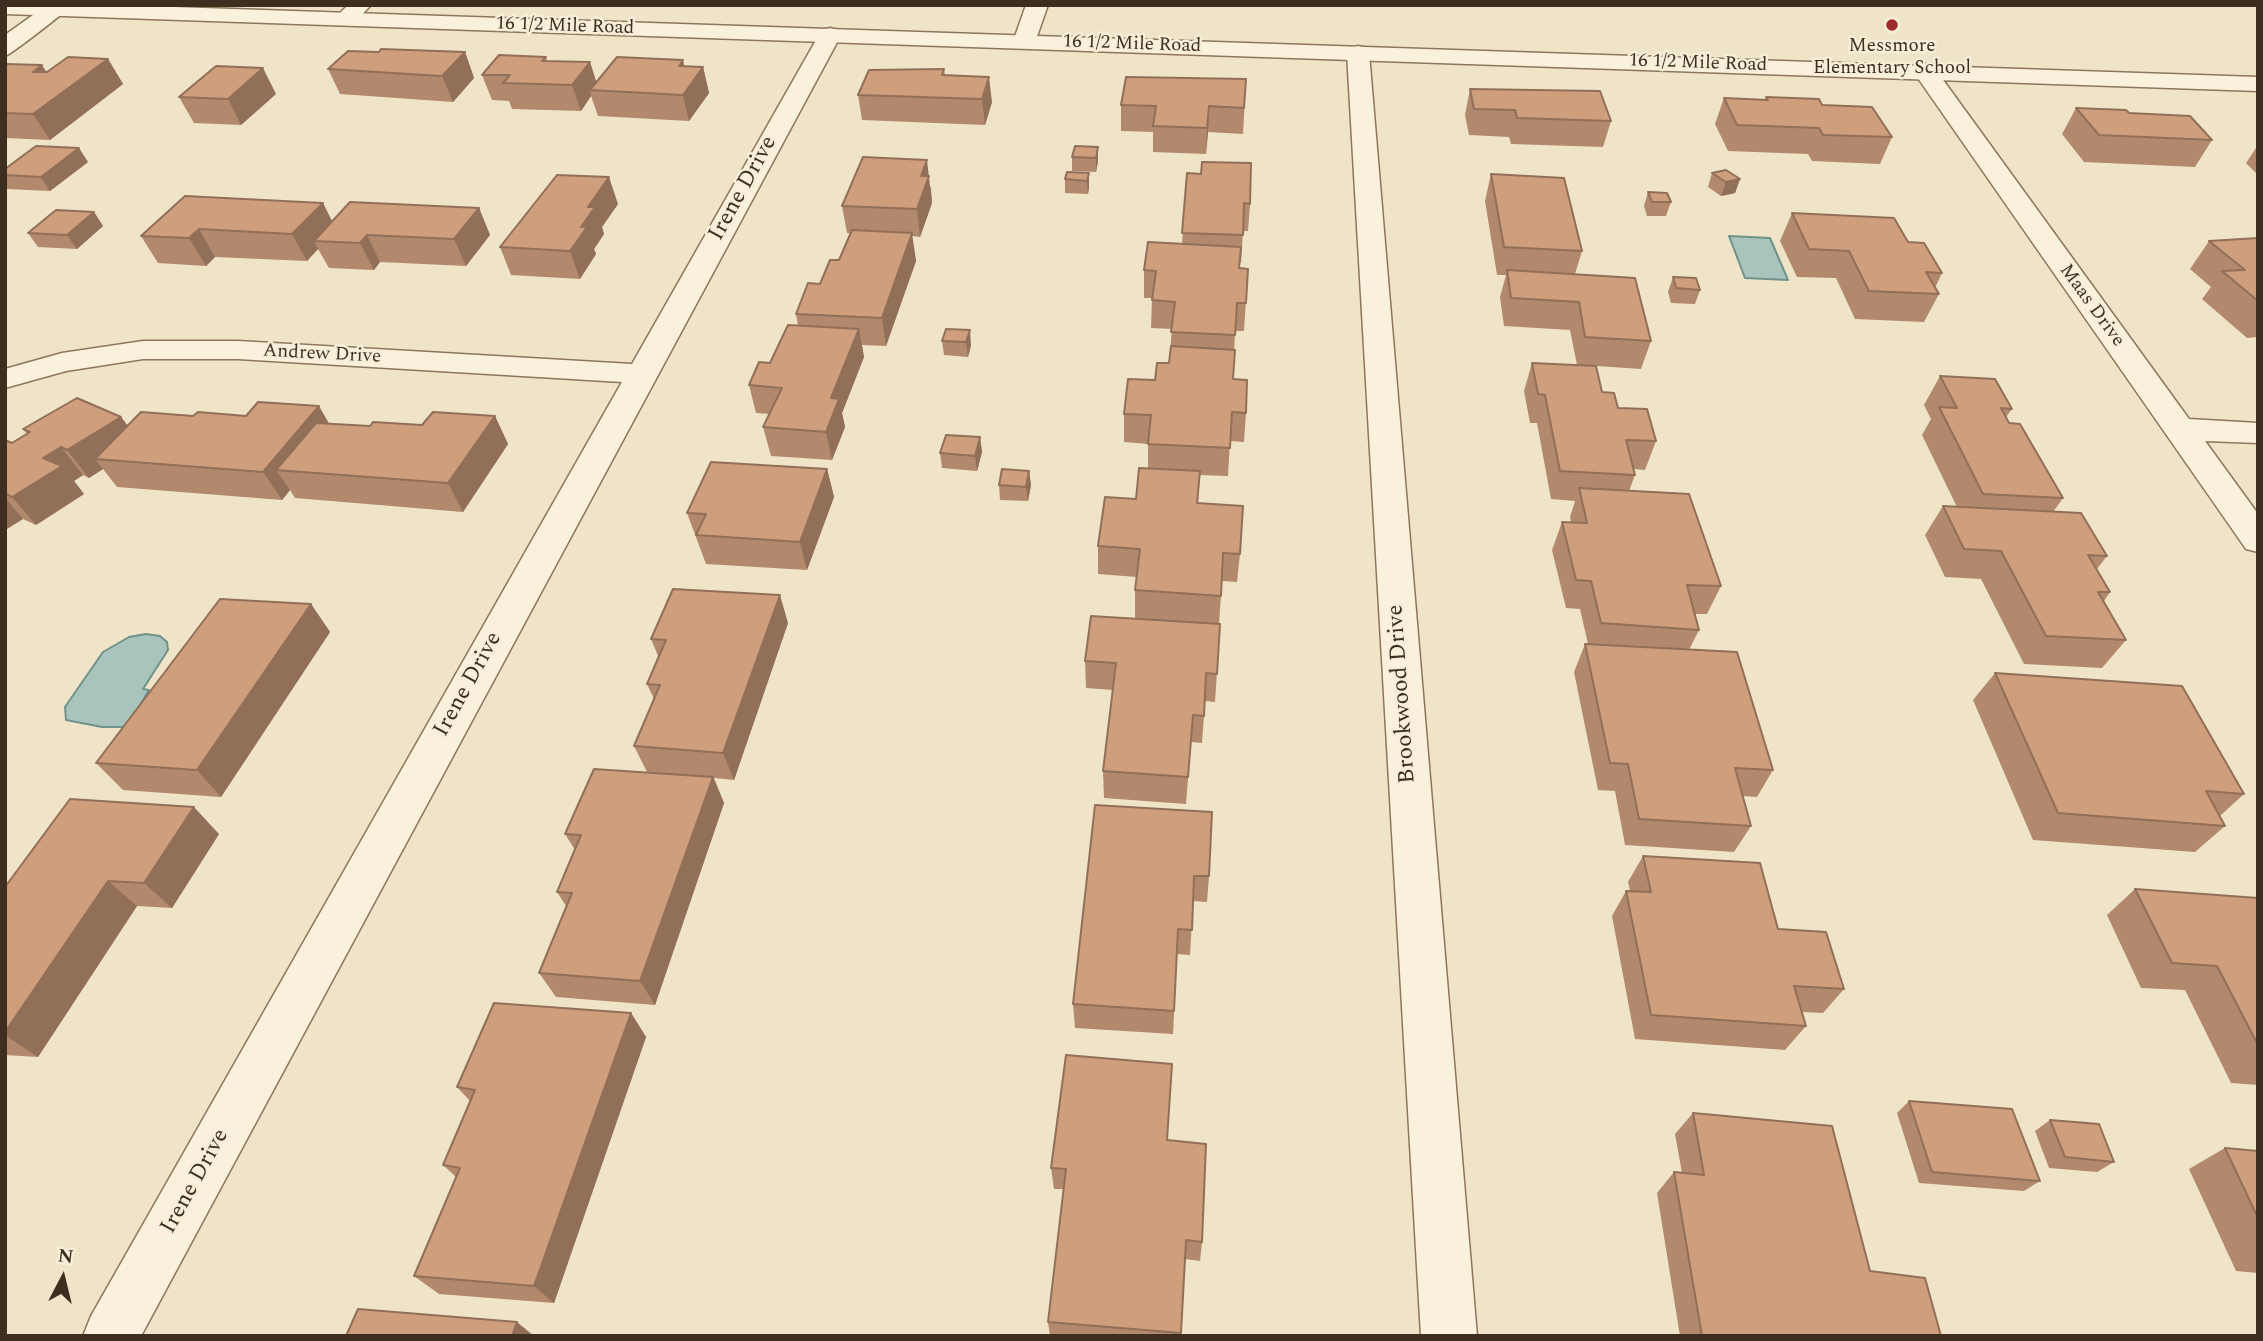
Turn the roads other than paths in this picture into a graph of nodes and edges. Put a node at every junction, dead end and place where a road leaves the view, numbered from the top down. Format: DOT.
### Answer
graph roads {
  1 [pos="1037,5"];
  2 [pos="5,8"];
  3 [pos="56,9"];
  4 [pos="353,13"];
  5 [pos="830,35"];
  6 [pos="1024,42"];
  7 [pos="5,49"];
  8 [pos="1358,53"];
  9 [pos="1926,71"];
  10 [pos="2258,84"];
  11 [pos="641,374"];
  12 [pos="5,379"];
  13 [pos="2179,429"];
  14 [pos="2258,433"];
  15 [pos="2258,540"];
  16 [pos="111,1336"];
  17 [pos="1449,1336"];
  1 -- 6 [label="street"];
  2 -- 3 [label="street, 16 1/2 Mile Road"];
  3 -- 4 [label="street, 16 1/2 Mile Road"];
  3 -- 7 [label="street"];
  4 -- 5 [label="street, 16 1/2 Mile Road"];
  5 -- 6 [label="street, 16 1/2 Mile Road"];
  5 -- 11 [label="street, Irene Drive"];
  6 -- 8 [label="street, 16 1/2 Mile Road"];
  8 -- 9 [label="street, 16 1/2 Mile Road"];
  8 -- 17 [label="street, Brookwood Drive"];
  9 -- 10 [label="street, 16 1/2 Mile Road"];
  9 -- 13 [label="street, Maas Drive"];
  11 -- 12 [label="street, Andrew Drive"];
  11 -- 16 [label="street, Irene Drive"];
  13 -- 14 [label="street"];
  13 -- 15 [label="street, Maas Drive"];
}
